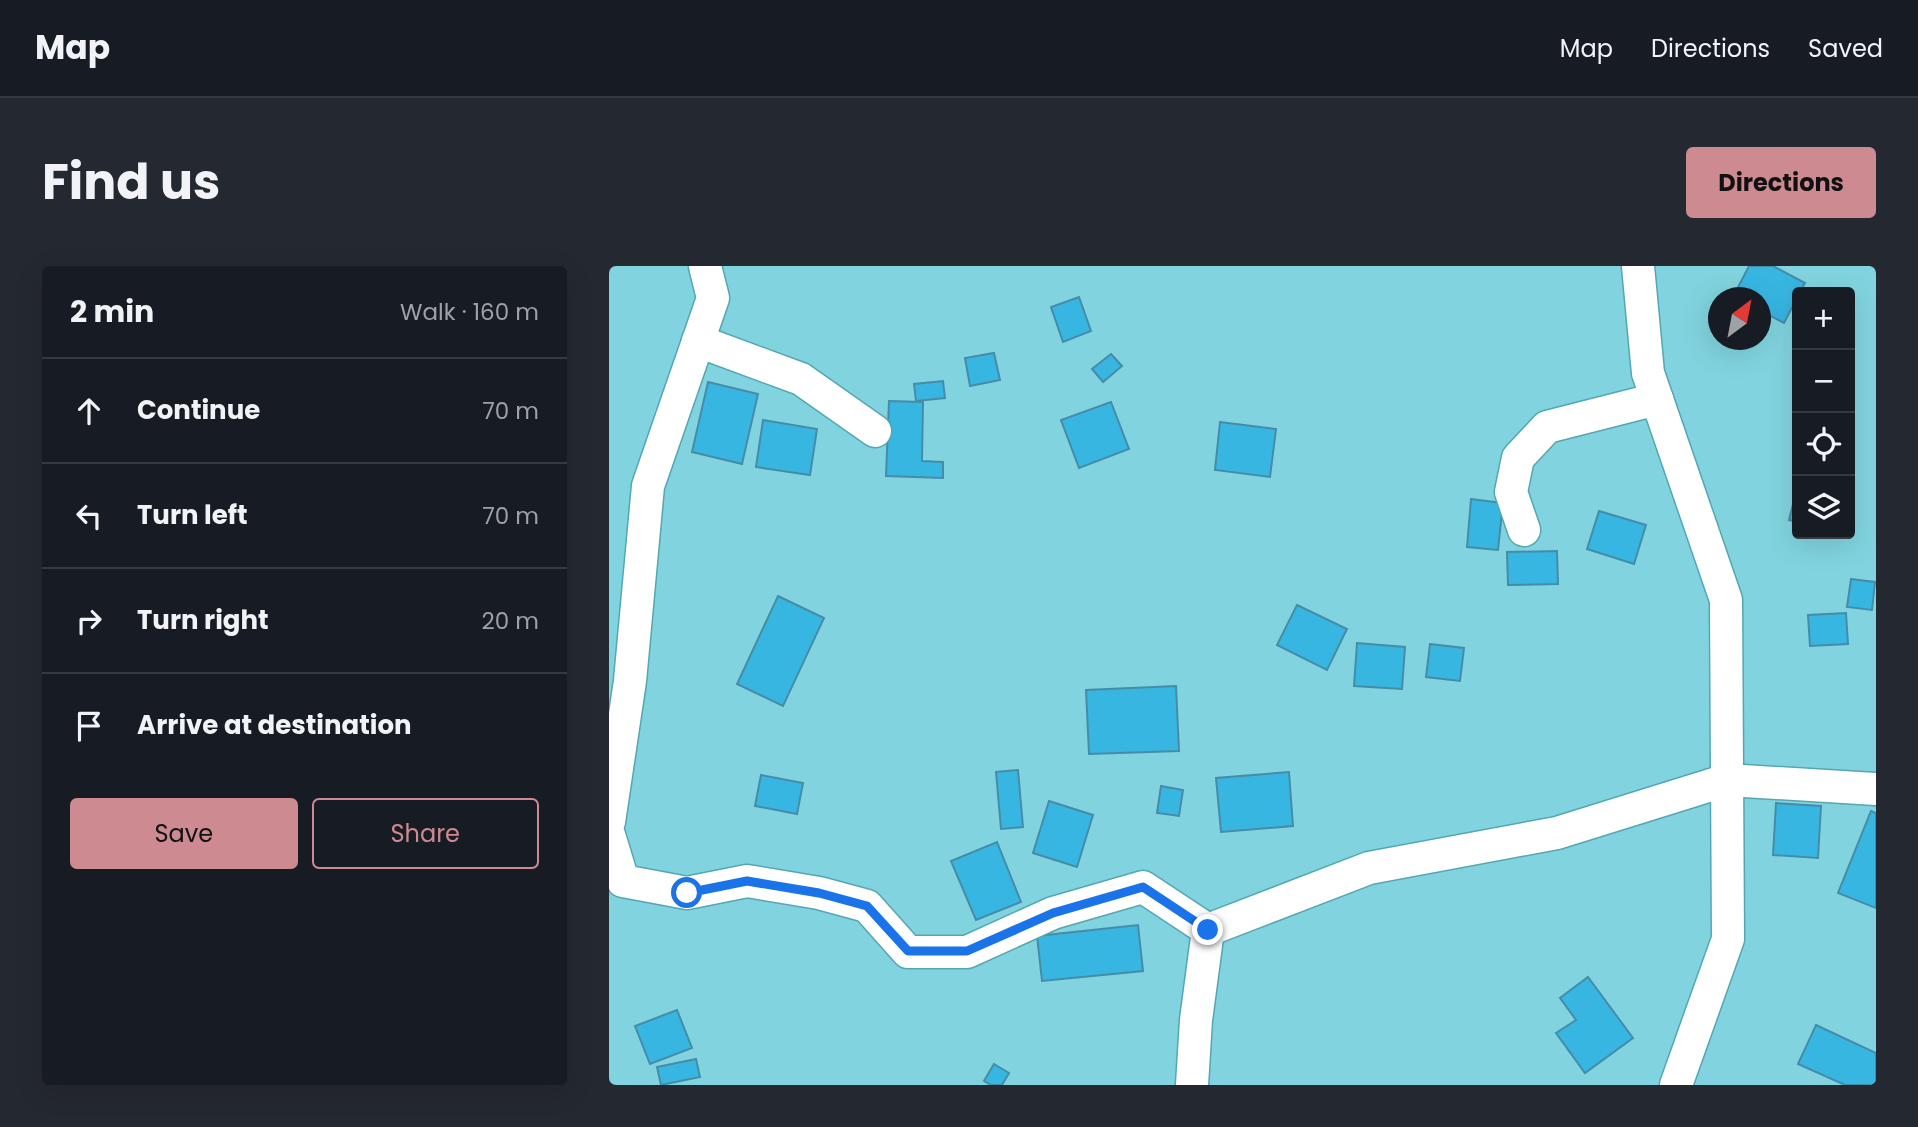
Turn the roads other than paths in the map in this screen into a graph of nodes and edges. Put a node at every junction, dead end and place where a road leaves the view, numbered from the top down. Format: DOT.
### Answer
graph roads {
  1 [pos="705,266"];
  2 [pos="1638,266"];
  3 [pos="698,341"];
  4 [pos="1657,399"];
  5 [pos="875,431"];
  6 [pos="1524,530"];
  7 [pos="1727,780"];
  8 [pos="1876,789"];
  9 [pos="609,822"];
  10 [pos="609,835"];
  11 [pos="616,883"];
  12 [pos="1208,930"];
  13 [pos="1192,1085"];
  14 [pos="1677,1085"];
  1 -- 3 [label="street"];
  2 -- 4 [label="street"];
  3 -- 5 [label="street"];
  3 -- 9 [label="street"];
  4 -- 6 [label="street"];
  4 -- 7 [label="street"];
  7 -- 8 [label="street"];
  7 -- 12 [label="street"];
  7 -- 14 [label="street"];
  10 -- 11 [label="street"];
  11 -- 12 [label="street"];
  12 -- 13 [label="street"];
}
